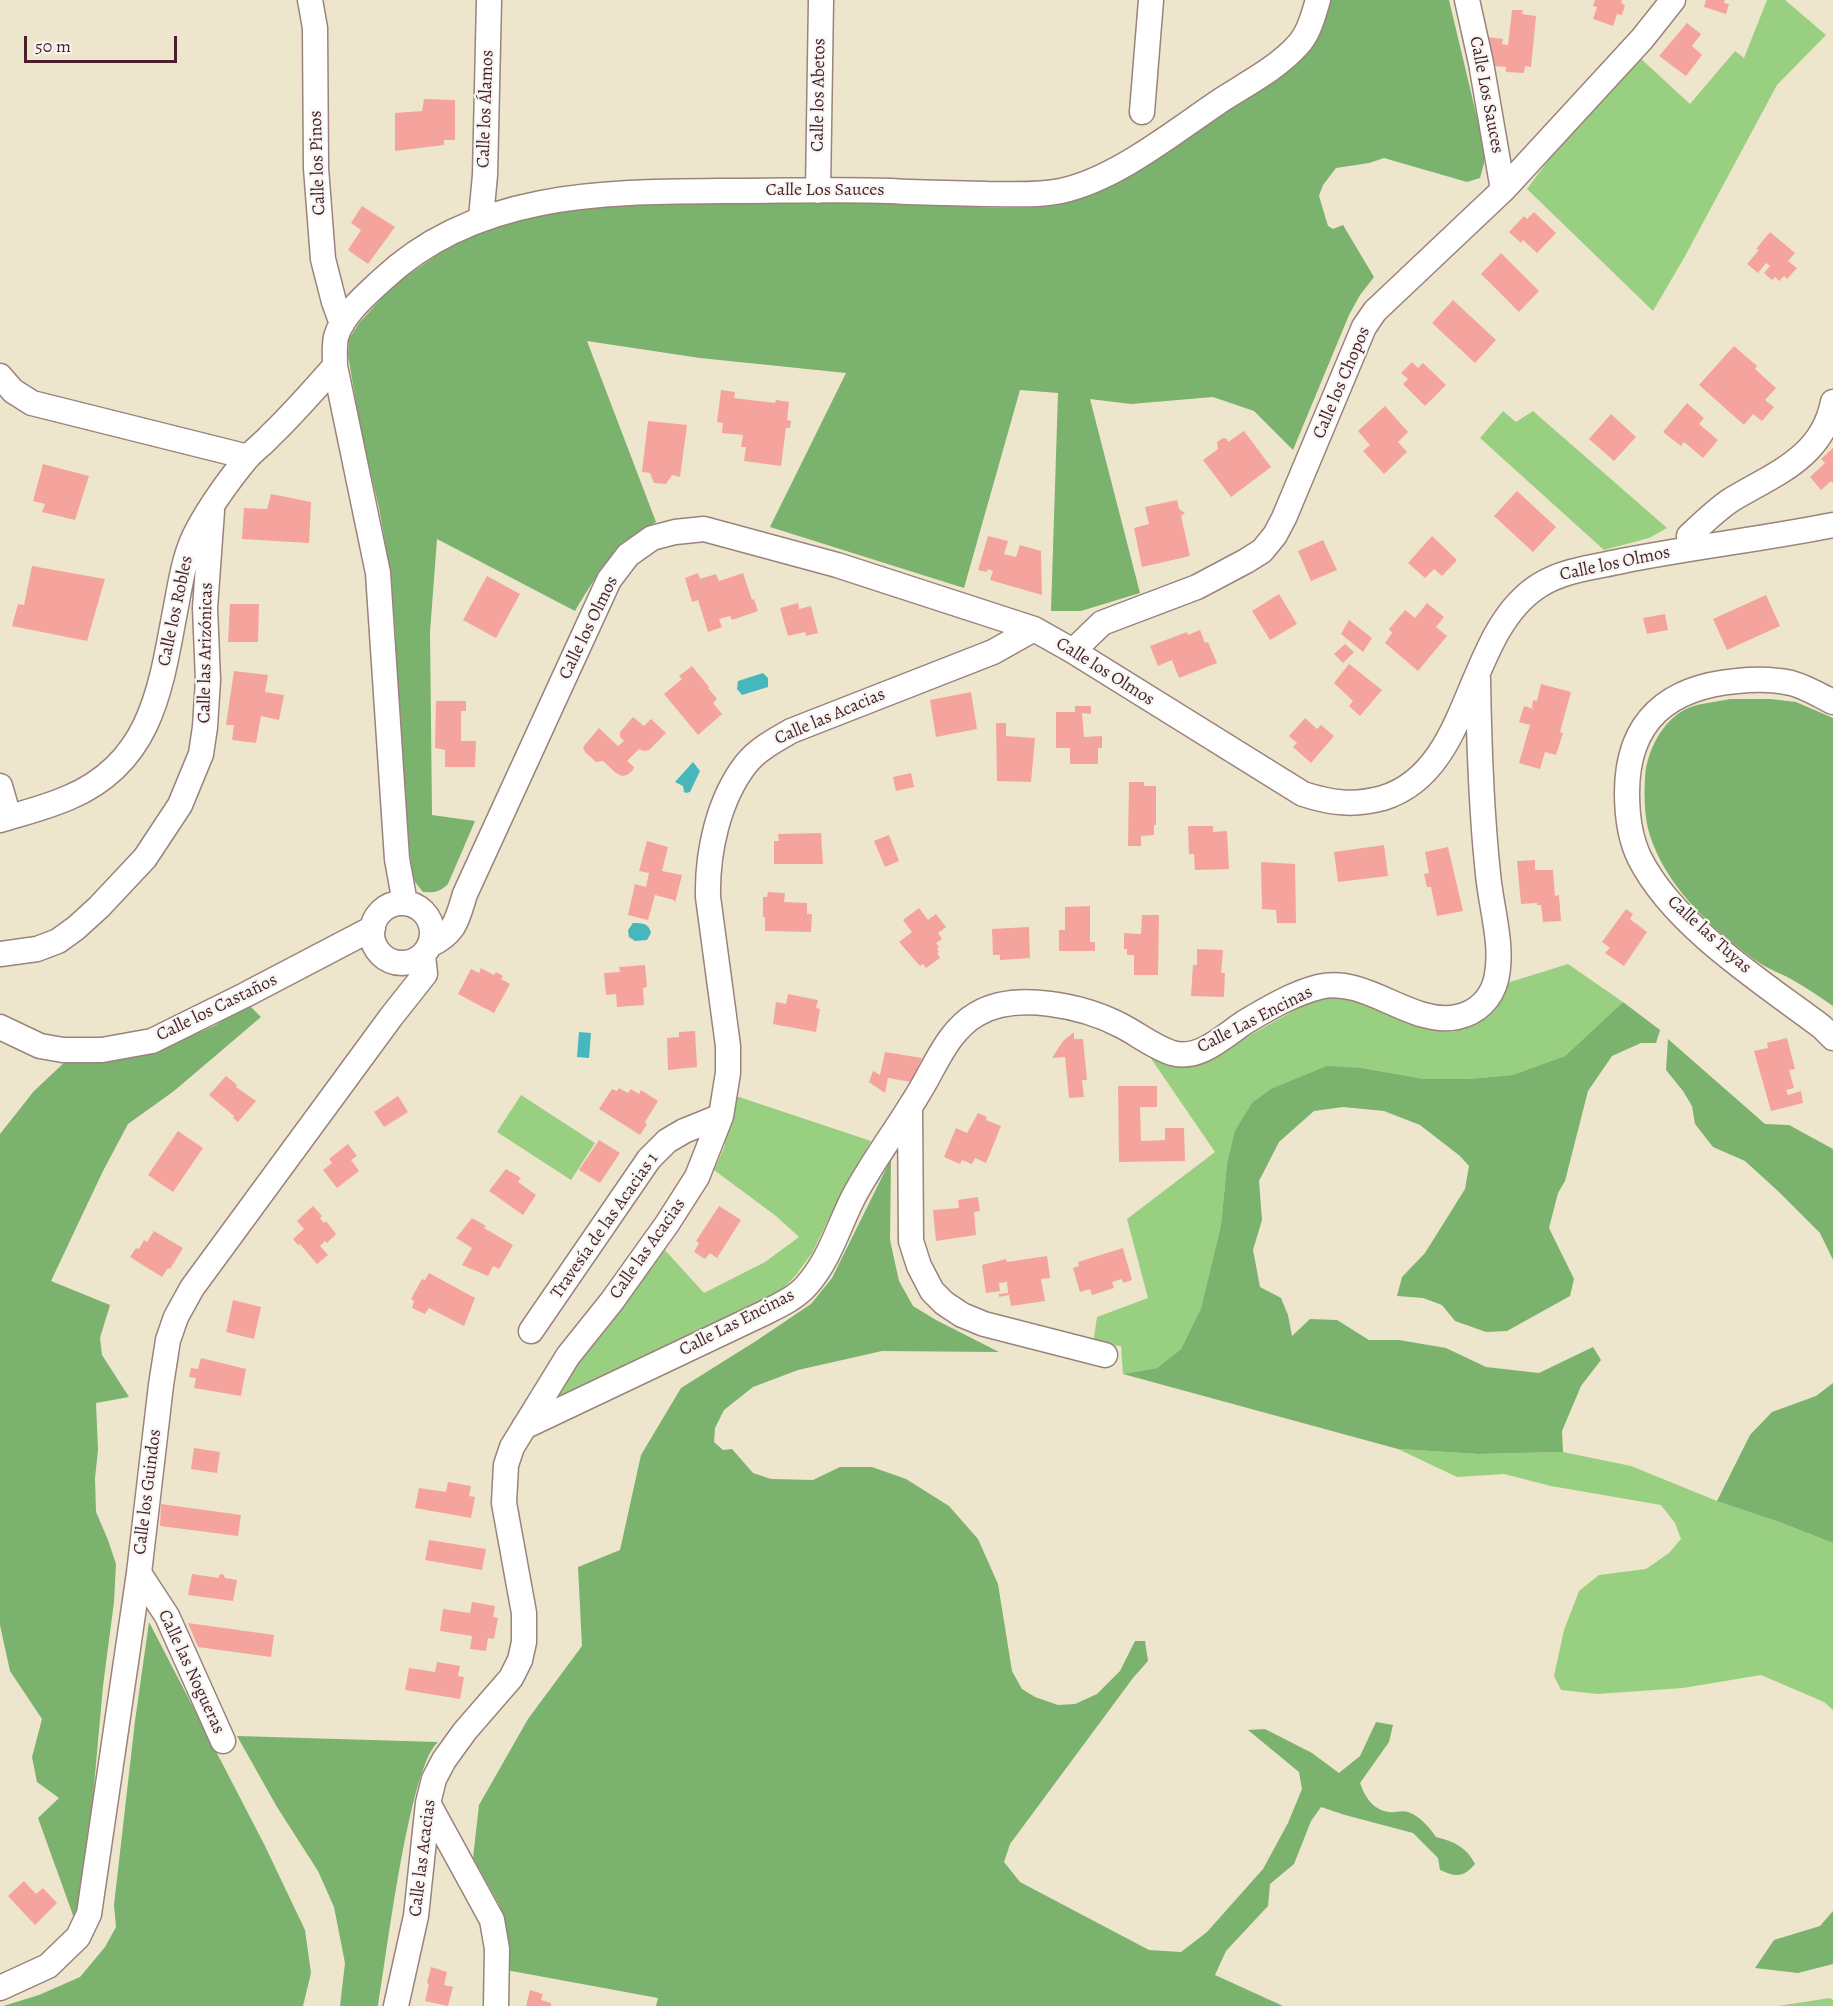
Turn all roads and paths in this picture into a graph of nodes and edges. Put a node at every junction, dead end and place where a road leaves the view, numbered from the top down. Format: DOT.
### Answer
graph roads {
  1 [pos="310,0"];
  2 [pos="489,0"];
  3 [pos="821,0"];
  4 [pos="1151,0"];
  5 [pos="1318,0"];
  6 [pos="1467,0"];
  7 [pos="1673,0"];
  8 [pos="1142,112"];
  9 [pos="1503,190"];
  10 [pos="818,191"];
  11 [pos="481,218"];
  12 [pos="342,324"];
  13 [pos="335,366"];
  14 [pos="0,376"];
  15 [pos="1833,402"];
  16 [pos="248,457"];
  17 [pos="213,506"];
  18 [pos="1833,525"];
  19 [pos="1690,549"];
  20 [pos="1034,629"];
  21 [pos="1073,651"];
  22 [pos="1478,673"];
  23 [pos="1833,702"];
  24 [pos="0,786"];
  25 [pos="5,818"];
  26 [pos="397,859"];
  27 [pos="465,894"];
  28 [pos="414,907"];
  29 [pos="375,930"];
  30 [pos="0,954"];
  31 [pos="426,958"];
  32 [pos="393,963"];
  33 [pos="391,1017"];
  34 [pos="0,1027"];
  35 [pos="1833,1038"];
  36 [pos="910,1109"];
  37 [pos="721,1116"];
  38 [pos="531,1331"];
  39 [pos="1105,1355"];
  40 [pos="522,1428"];
  41 [pos="139,1573"];
  42 [pos="223,1741"];
  43 [pos="429,1803"];
  44 [pos="0,1988"];
  45 [pos="396,2006"];
  46 [pos="496,2006"];
  1 -- 12 [label="street, Calle los Pinos"];
  2 -- 11 [label="street, Calle los Álamos"];
  3 -- 10 [label="street, Calle los Abetos"];
  4 -- 8 [label="street"];
  5 -- 10 [label="street, Calle Los Sauces"];
  6 -- 9 [label="street, Calle Los Sauces"];
  7 -- 9 [label="street, Calle los Chopos"];
  9 -- 21 [label="street, Calle los Chopos"];
  10 -- 11 [label="street, Calle Los Sauces"];
  11 -- 12 [label="street, Calle Los Sauces"];
  12 -- 13 [label="street, Calle Los Sauces"];
  13 -- 16 [label="street, Calle los Robles"];
  13 -- 26 [label="street"];
  14 -- 16 [label="street"];
  15 -- 19 [label="street"];
  16 -- 17 [label="street, Calle los Robles"];
  17 -- 25 [label="street, Calle los Robles"];
  17 -- 30 [label="street, Calle las Arizónicas"];
  18 -- 19 [label="street, Calle los Olmos"];
  19 -- 22 [label="street, Calle los Olmos"];
  20 -- 21 [label="street, Calle los Olmos"];
  20 -- 27 [label="street, Calle los Olmos"];
  20 -- 37 [label="street, Calle las Acacias"];
  21 -- 22 [label="street, Calle los Olmos"];
  22 -- 36 [label="street, Calle Las Encinas"];
  23 -- 35 [label="street, Calle las Tuyas"];
  24 -- 25 [label="street"];
  26 -- 28 [label="street"];
  26 -- 29 [label="street"];
  27 -- 28 [label="street"];
  27 -- 31 [label="street, Calle los Olmos"];
  28 -- 29 [label="street"];
  28 -- 31 [label="street"];
  29 -- 32 [label="street"];
  29 -- 34 [label="street, Calle los Castaños"];
  31 -- 32 [label="street"];
  31 -- 33 [label="street, Calle los Guindos"];
  32 -- 33 [label="street, Calle los Guindos"];
  33 -- 41 [label="street, Calle los Guindos"];
  36 -- 39 [label="street"];
  36 -- 40 [label="street, Calle Las Encinas"];
  37 -- 38 [label="street, Travesía de las Acacias 1"];
  37 -- 40 [label="street, Calle las Acacias"];
  40 -- 43 [label="street, Calle las Acacias"];
  41 -- 42 [label="street, Calle las Nogueras"];
  41 -- 44 [label="street, Calle los Guindos"];
  43 -- 45 [label="street, Calle las Acacias"];
  43 -- 46 [label="street"];
}
